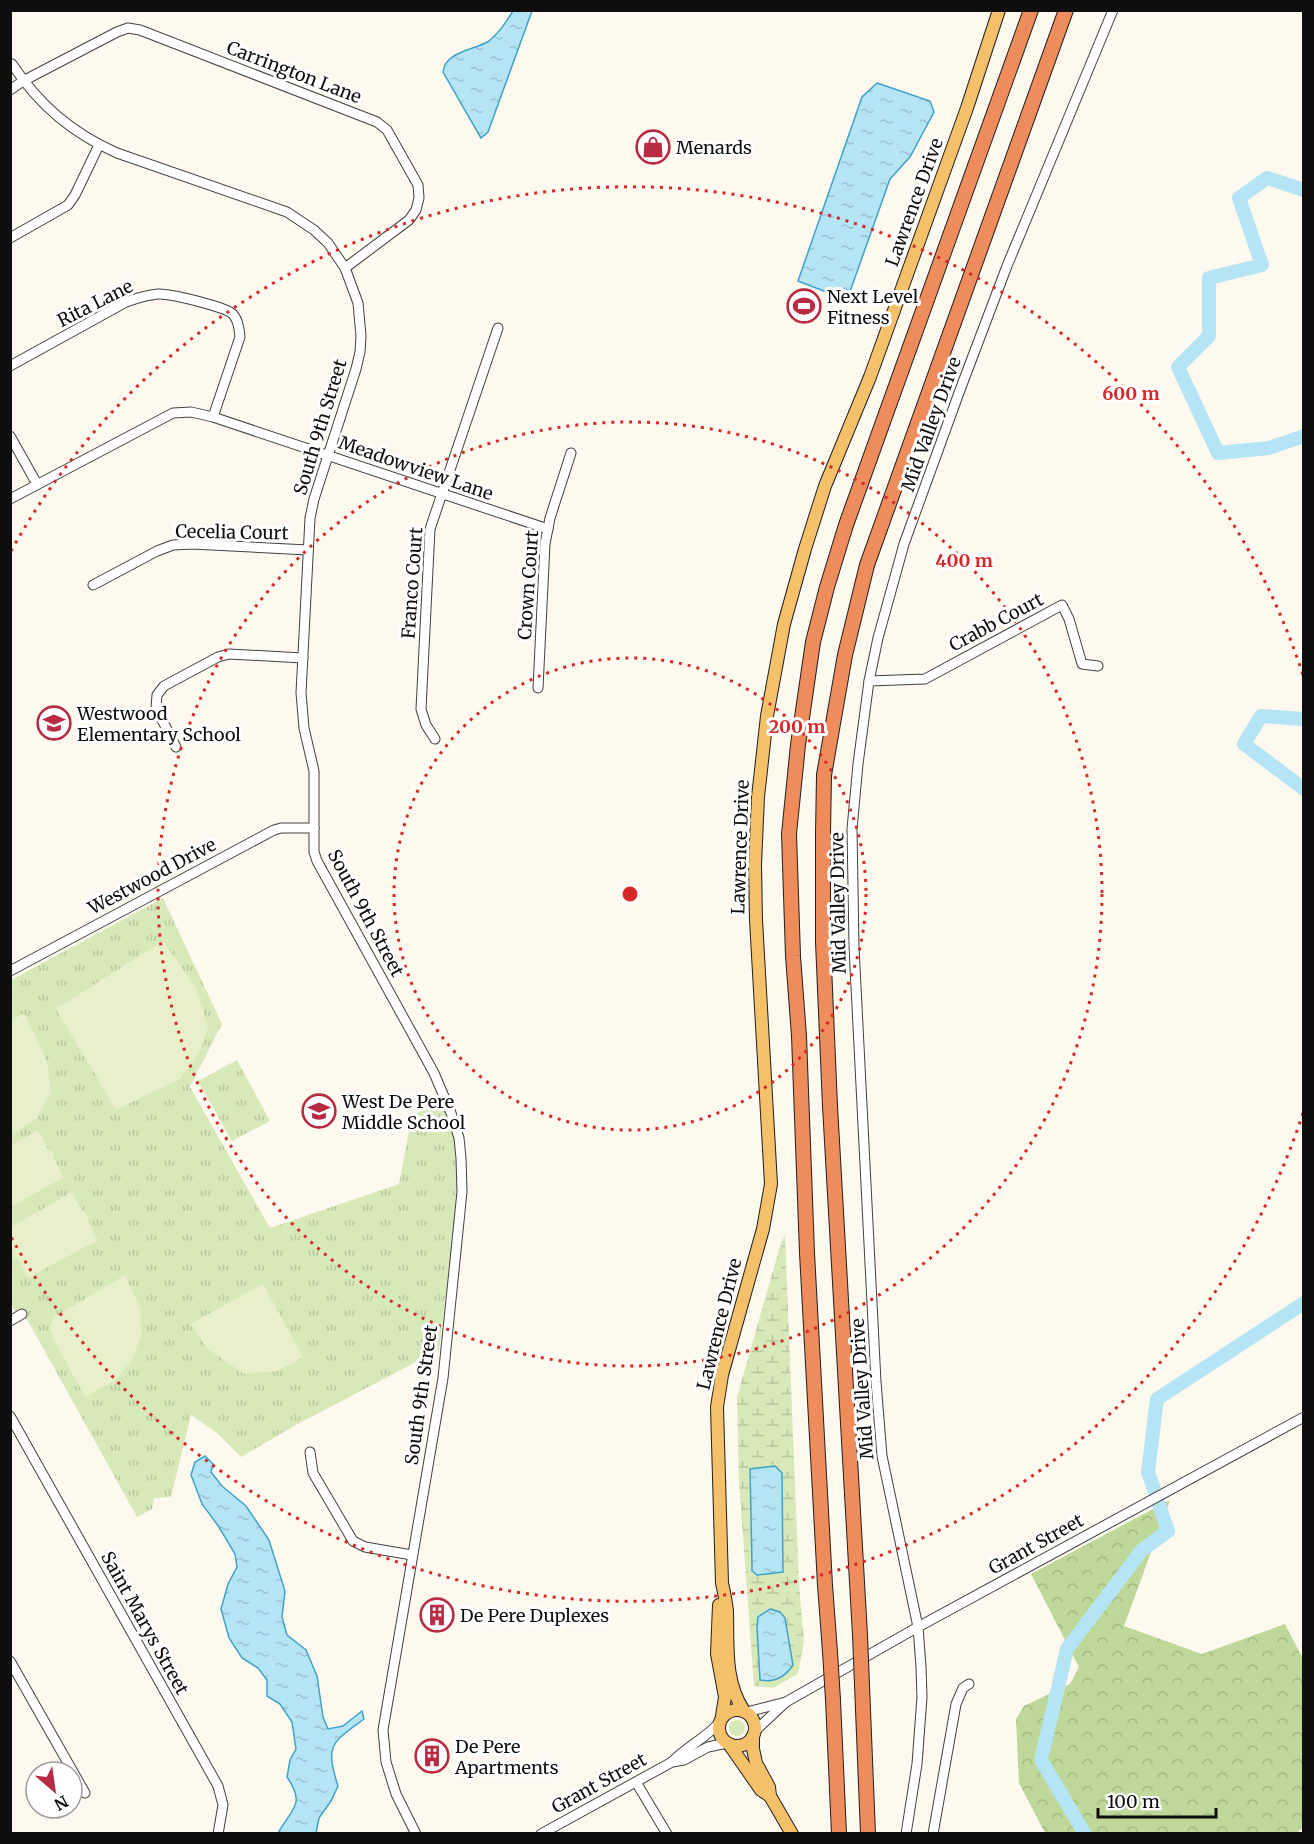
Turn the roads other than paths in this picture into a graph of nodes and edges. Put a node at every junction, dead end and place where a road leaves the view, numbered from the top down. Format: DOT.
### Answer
graph roads {
  1 [pos="999,10"];
  2 [pos="1031,10"];
  3 [pos="1066,10"];
  4 [pos="1113,10"];
  5 [pos="11,62"];
  6 [pos="23,81"];
  7 [pos="10,90"];
  8 [pos="99,145"];
  9 [pos="10,237"];
  10 [pos="345,268"];
  11 [pos="498,328"];
  12 [pos="10,366"];
  13 [pos="213,417"];
  14 [pos="10,436"];
  15 [pos="572,453"];
  16 [pos="328,456"];
  17 [pos="37,484"];
  18 [pos="442,494"];
  19 [pos="10,499"];
  20 [pos="548,529"];
  21 [pos="308,550"];
  22 [pos="93,585"];
  23 [pos="303,658"];
  24 [pos="1098,666"];
  25 [pos="869,681"];
  26 [pos="538,688"];
  27 [pos="435,740"];
  28 [pos="176,747"];
  29 [pos="314,828"];
  30 [pos="10,970"];
  31 [pos="22,1314"];
  32 [pos="10,1321"];
  33 [pos="10,1416"];
  34 [pos="1304,1417"];
  35 [pos="310,1452"];
  36 [pos="412,1555"];
  37 [pos="722,1583"];
  38 [pos="918,1627"];
  39 [pos="10,1661"];
  40 [pos="969,1684"];
  41 [pos="786,1702"];
  42 [pos="746,1712"];
  43 [pos="721,1719"];
  44 [pos="754,1734"];
  45 [pos="728,1744"];
  46 [pos="672,1762"];
  47 [pos="636,1782"];
  48 [pos="85,1793"];
  49 [pos="770,1796"];
  50 [pos="218,1833"];
  51 [pos="418,1833"];
  52 [pos="541,1833"];
  53 [pos="667,1833"];
  54 [pos="792,1833"];
  55 [pos="838,1833"];
  56 [pos="868,1833"];
  57 [pos="906,1833"];
  58 [pos="933,1833"];
  1 -- 37 [label="main road, Lawrence Drive"];
  2 -- 55 [label="highway, bridge"];
  3 -- 56 [label="highway, bridge"];
  4 -- 25 [label="street, Mid Valley Drive"];
  5 -- 6 [label="street, South 9th Street"];
  6 -- 7 [label="street, Carrington Lane"];
  6 -- 8 [label="street, South 9th Street"];
  6 -- 10 [label="street, Carrington Lane"];
  8 -- 9 [label="street"];
  8 -- 10 [label="street, South 9th Street"];
  10 -- 16 [label="street, South 9th Street"];
  11 -- 18 [label="street, Franco Court"];
  12 -- 13 [label="street, Rita Lane"];
  13 -- 16 [label="street, Meadowview Lane"];
  13 -- 17 [label="street, Meadowview Lane"];
  14 -- 17 [label="street"];
  15 -- 20 [label="street, Crown Court"];
  16 -- 18 [label="street, Meadowview Lane"];
  16 -- 21 [label="street, South 9th Street"];
  17 -- 19 [label="street, Meadowview Lane"];
  18 -- 20 [label="street, Meadowview Lane"];
  18 -- 27 [label="street, Franco Court"];
  20 -- 26 [label="street, Crown Court"];
  21 -- 22 [label="street, Cecelia Court"];
  21 -- 23 [label="street, South 9th Street"];
  23 -- 28 [label="street"];
  23 -- 29 [label="street, South 9th Street"];
  24 -- 25 [label="street, Crabb Court"];
  25 -- 38 [label="street, Mid Valley Drive"];
  29 -- 30 [label="street, Westwood Drive"];
  29 -- 36 [label="street, South 9th Street"];
  31 -- 32 [label="street"];
  33 -- 50 [label="street, Saint Marys Street"];
  34 -- 38 [label="street, Grant Street"];
  35 -- 36 [label="street"];
  36 -- 51 [label="street, South 9th Street"];
  37 -- 42 [label="main road, Lawrence Drive"];
  37 -- 43 [label="main road"];
  38 -- 41 [label="street, Grant Street"];
  38 -- 57 [label="street, Mid Valley Drive"];
  39 -- 48 [label="street"];
  40 -- 58 [label="street"];
  41 -- 42 [label="street, Grant Street"];
  41 -- 44 [label="street, Grant Street"];
  42 -- 43 [label="main road"];
  42 -- 44 [label="main road"];
  43 -- 45 [label="main road"];
  43 -- 46 [label="street, Grant Street"];
  44 -- 45 [label="main road"];
  44 -- 49 [label="main road"];
  45 -- 46 [label="street, Grant Street"];
  45 -- 49 [label="main road"];
  46 -- 47 [label="street, Grant Street"];
  47 -- 52 [label="street, Grant Street"];
  47 -- 53 [label="street"];
  49 -- 54 [label="main road"];
}
